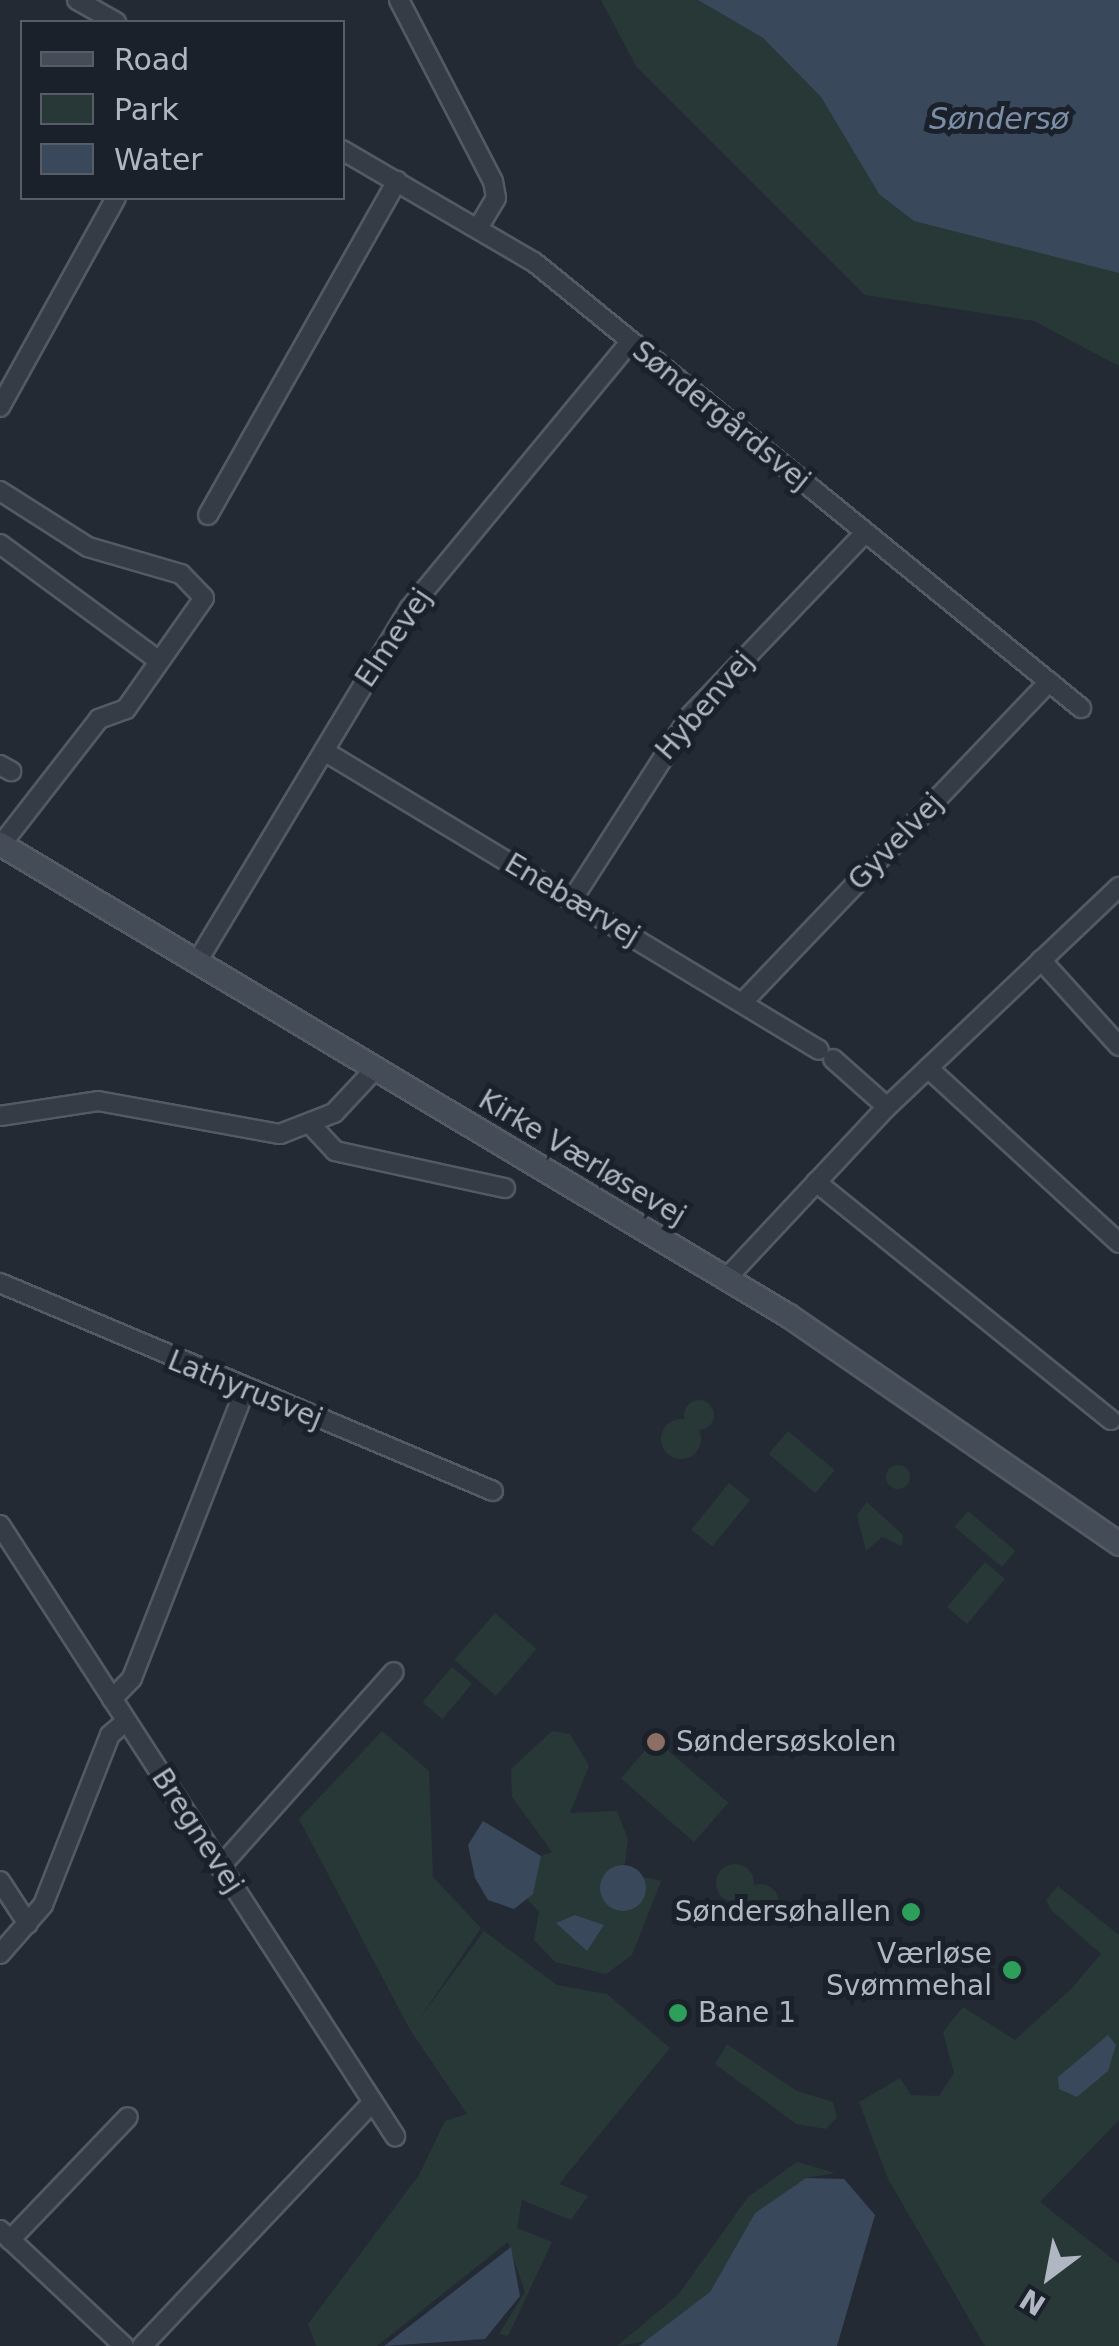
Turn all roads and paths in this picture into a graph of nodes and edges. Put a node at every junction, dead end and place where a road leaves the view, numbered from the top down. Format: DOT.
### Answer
graph roads {
  1 [pos="76,0"];
  2 [pos="400,0"];
  3 [pos="112,20"];
  4 [pos="345,152"];
  5 [pos="397,180"];
  6 [pos="115,200"];
  7 [pos="478,226"];
  8 [pos="630,342"];
  9 [pos="0,408"];
  10 [pos="0,491"];
  11 [pos="208,515"];
  12 [pos="865,533"];
  13 [pos="0,544"];
  14 [pos="158,660"];
  15 [pos="1049,682"];
  16 [pos="1081,708"];
  17 [pos="324,751"];
  18 [pos="1,844"];
  19 [pos="1119,887"];
  20 [pos="572,900"];
  21 [pos="1041,960"];
  22 [pos="197,962"];
  23 [pos="743,1002"];
  24 [pos="1119,1046"];
  25 [pos="376,1068"];
  26 [pos="928,1068"];
  27 [pos="887,1107"];
  28 [pos="0,1116"];
  29 [pos="311,1125"];
  30 [pos="816,1182"];
  31 [pos="504,1188"];
  32 [pos="1119,1243"];
  33 [pos="726,1280"];
  34 [pos="0,1284"];
  35 [pos="245,1389"];
  36 [pos="1111,1420"];
  37 [pos="494,1491"];
  38 [pos="0,1524"];
  39 [pos="1119,1544"];
  40 [pos="394,1672"];
  41 [pos="112,1698"];
  42 [pos="126,1721"];
  43 [pos="220,1867"];
  44 [pos="0,1881"];
  45 [pos="28,1924"];
  46 [pos="0,1954"];
  47 [pos="372,2103"];
  48 [pos="128,2116"];
  49 [pos="394,2136"];
  50 [pos="5,2235"];
  51 [pos="124,2346"];
  52 [pos="142,2346"];
  1 -- 3 [label="street"];
  2 -- 7 [label="street"];
  4 -- 5 [label="street, Søndergårdsvej"];
  5 -- 7 [label="street, Søndergårdsvej"];
  5 -- 11 [label="street"];
  6 -- 9 [label="street"];
  7 -- 8 [label="street, Søndergårdsvej"];
  8 -- 12 [label="street, Søndergårdsvej"];
  8 -- 17 [label="street, Elmevej"];
  10 -- 14 [label="street"];
  12 -- 15 [label="street, Søndergårdsvej"];
  12 -- 20 [label="street, Hybenvej"];
  13 -- 14 [label="street"];
  14 -- 18 [label="street"];
  15 -- 16 [label="street, Søndergårdsvej"];
  15 -- 23 [label="street, Gyvelvej"];
  17 -- 20 [label="street, Enebærvej"];
  17 -- 22 [label="street, Elmevej"];
  18 -- 22 [label="street, Kirke Værløsevej"];
  19 -- 21 [label="street"];
  20 -- 23 [label="street, Enebærvej"];
  21 -- 24 [label="street"];
  21 -- 26 [label="street"];
  22 -- 25 [label="street, Kirke Værløsevej"];
  23 -- 27 [label="street, Enebærvej"];
  25 -- 29 [label="street"];
  25 -- 33 [label="street, Kirke Værløsevej"];
  26 -- 27 [label="street"];
  26 -- 32 [label="street"];
  27 -- 30 [label="street"];
  28 -- 29 [label="street"];
  29 -- 31 [label="street"];
  30 -- 33 [label="street"];
  30 -- 36 [label="street"];
  33 -- 39 [label="street, Kirke Værløsevej"];
  34 -- 35 [label="street, Lathyrusvej"];
  35 -- 37 [label="street, Lathyrusvej"];
  35 -- 41 [label="street"];
  38 -- 41 [label="street, Bregnevej"];
  40 -- 43 [label="street"];
  41 -- 42 [label="street, Bregnevej"];
  42 -- 43 [label="street, Bregnevej"];
  42 -- 45 [label="street"];
  43 -- 47 [label="street, Bregnevej"];
  44 -- 45 [label="street"];
  45 -- 46 [label="street"];
  47 -- 49 [label="street, Bregnevej"];
  47 -- 52 [label="street"];
  48 -- 50 [label="street"];
  50 -- 51 [label="street"];
}
